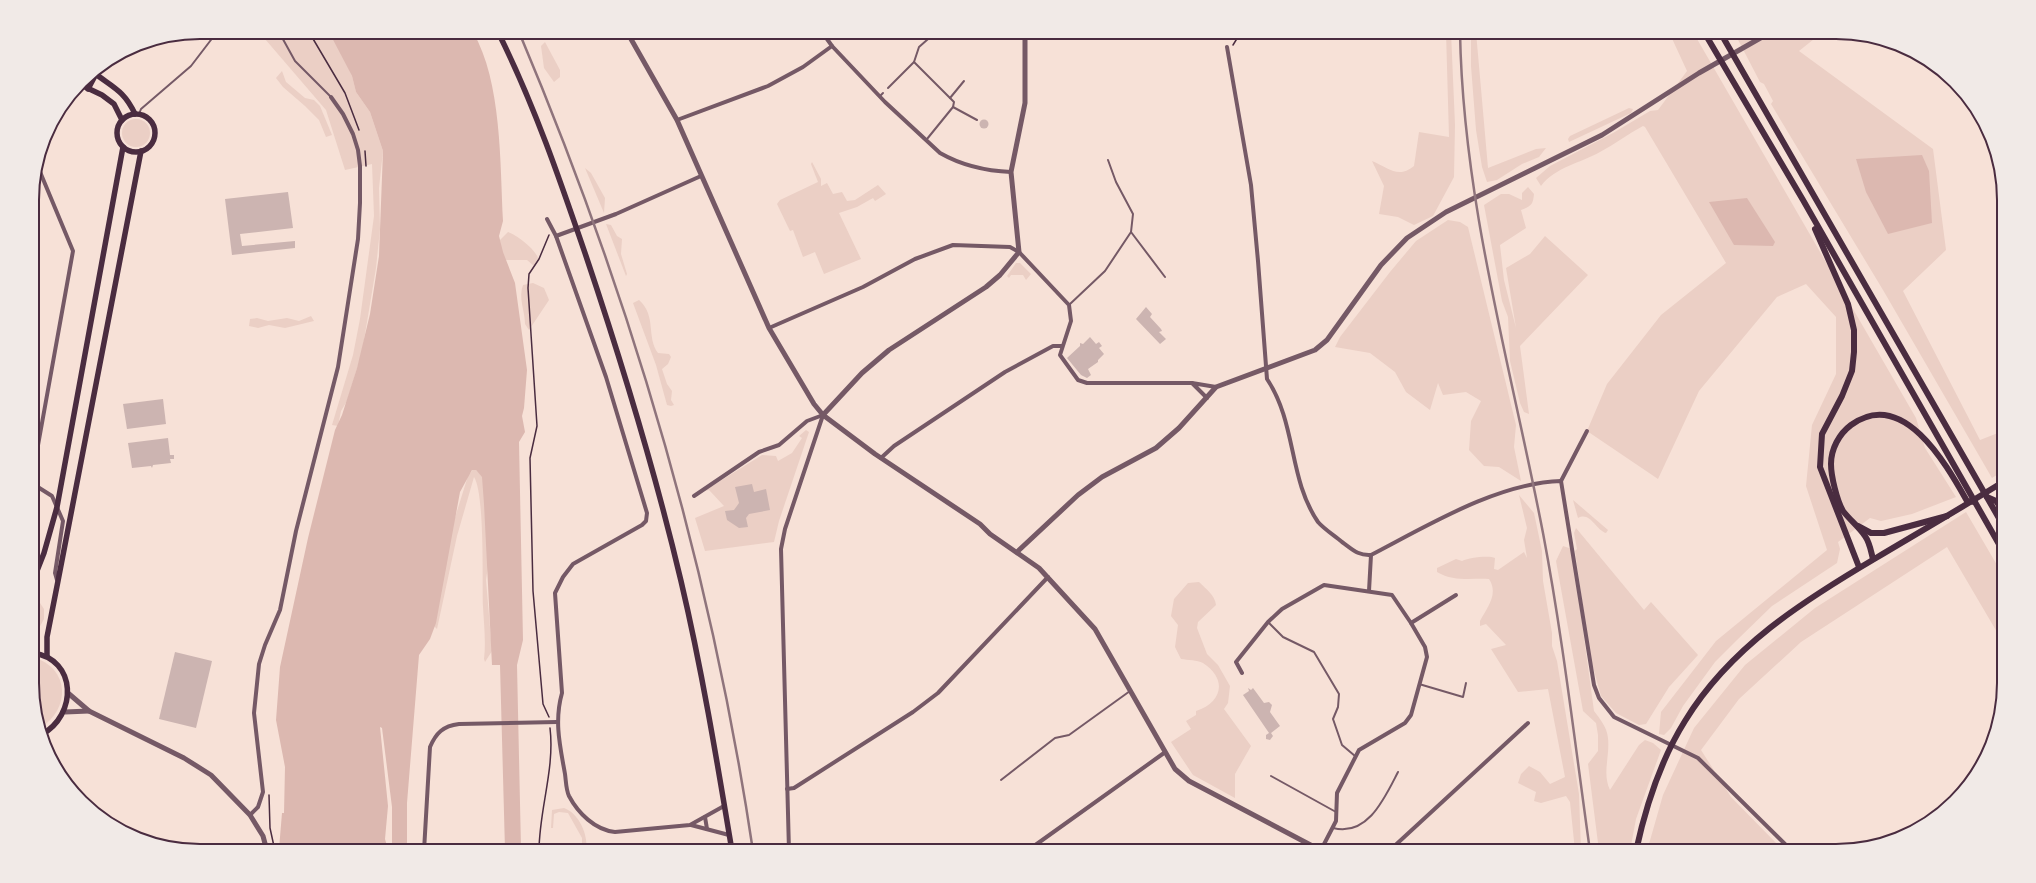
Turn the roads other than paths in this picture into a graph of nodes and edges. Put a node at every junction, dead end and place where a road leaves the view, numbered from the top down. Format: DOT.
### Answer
graph roads {
  1 [pos="212,39"];
  2 [pos="283,39"];
  3 [pos="501,39"];
  4 [pos="631,39"];
  5 [pos="827,39"];
  6 [pos="928,39"];
  7 [pos="1025,39"];
  8 [pos="1708,39"];
  9 [pos="1724,39"];
  10 [pos="1760,39"];
  11 [pos="832,46"];
  12 [pos="1226,47"];
  13 [pos="914,62"];
  14 [pos="98,76"];
  15 [pos="964,81"];
  16 [pos="91,82"];
  17 [pos="85,87"];
  18 [pos="888,88"];
  19 [pos="88,89"];
  20 [pos="331,97"];
  21 [pos="950,98"];
  22 [pos="953,107"];
  23 [pos="137,114"];
  24 [pos="122,120"];
  25 [pos="677,120"];
  26 [pos="977,120"];
  27 [pos="925,141"];
  28 [pos="123,147"];
  29 [pos="141,151"];
  30 [pos="1108,160"];
  31 [pos="1011,172"];
  32 [pos="41,174"];
  33 [pos="701,176"];
  34 [pos="1803,200"];
  35 [pos="547,219"];
  36 [pos="1131,232"];
  37 [pos="556,236"];
  38 [pos="1019,252"];
  39 [pos="1165,277"];
  40 [pos="1069,305"];
  41 [pos="769,328"];
  42 [pos="1062,346"];
  43 [pos="1265,368"];
  44 [pos="1192,384"];
  45 [pos="1218,386"];
  46 [pos="1207,398"];
  47 [pos="823,415"];
  48 [pos="1587,430"];
  49 [pos="39,440"];
  50 [pos="881,458"];
  51 [pos="1561,481"];
  52 [pos="1960,482"];
  53 [pos="1997,486"];
  54 [pos="39,488"];
  55 [pos="694,496"];
  56 [pos="57,507"];
  57 [pos="1997,509"];
  58 [pos="1947,516"];
  59 [pos="1853,523"];
  60 [pos="1997,540"];
  61 [pos="1018,552"];
  62 [pos="1371,555"];
  63 [pos="1873,559"];
  64 [pos="39,567"];
  65 [pos="1859,567"];
  66 [pos="1048,577"];
  67 [pos="58,581"];
  68 [pos="1369,591"];
  69 [pos="1456,595"];
  70 [pos="1268,622"];
  71 [pos="1411,623"];
  72 [pos="39,654"];
  73 [pos="47,656"];
  74 [pos="1242,673"];
  75 [pos="1466,683"];
  76 [pos="1419,684"];
  77 [pos="1131,691"];
  78 [pos="68,694"];
  79 [pos="89,711"];
  80 [pos="65,712"];
  81 [pos="557,722"];
  82 [pos="1528,723"];
  83 [pos="46,731"];
  84 [pos="1164,753"];
  85 [pos="1356,757"];
  86 [pos="1398,772"];
  87 [pos="1271,776"];
  88 [pos="1001,780"];
  89 [pos="787,789"];
  90 [pos="724,806"];
  91 [pos="1337,812"];
  92 [pos="250,815"];
  93 [pos="705,817"];
  94 [pos="690,825"];
  95 [pos="1332,828"];
  96 [pos="707,829"];
  97 [pos="729,835"];
  98 [pos="265,844"];
  99 [pos="424,844"];
  100 [pos="731,844"];
  101 [pos="789,844"];
  102 [pos="1037,844"];
  103 [pos="1310,844"];
  104 [pos="1324,844"];
  105 [pos="1397,844"];
  106 [pos="1638,844"];
  107 [pos="1785,844"];
  1 -- 23 [label="lane"];
  2 -- 20 [label="lane"];
  3 -- 90 [label="main road"];
  4 -- 25 [label="street"];
  5 -- 11 [label="street"];
  6 -- 13 [label="lane"];
  7 -- 31 [label="street"];
  8 -- 34 [label="main road"];
  9 -- 57 [label="main road"];
  10 -- 43 [label="street"];
  11 -- 25 [label="street"];
  11 -- 27 [label="street"];
  12 -- 43 [label="street"];
  13 -- 18 [label="lane"];
  13 -- 21 [label="lane"];
  14 -- 23 [label="main road"];
  15 -- 21 [label="lane"];
  16 -- 19 [label="main road"];
  17 -- 19 [label="main road"];
  19 -- 24 [label="main road"];
  20 -- 92 [label="street"];
  21 -- 22 [label="lane"];
  22 -- 26 [label="lane"];
  22 -- 27 [label="lane"];
  23 -- 24 [label="main road"];
  23 -- 29 [label="main road"];
  24 -- 28 [label="main road"];
  25 -- 33 [label="street"];
  27 -- 31 [label="street"];
  28 -- 29 [label="main road"];
  28 -- 56 [label="main road"];
  29 -- 67 [label="main road"];
  30 -- 36 [label="lane"];
  31 -- 38 [label="street"];
  32 -- 49 [label="street"];
  33 -- 37 [label="street"];
  33 -- 41 [label="street"];
  34 -- 52 [label="main road"];
  34 -- 65 [label="main road"];
  35 -- 37 [label="street"];
  36 -- 39 [label="lane"];
  36 -- 40 [label="lane"];
  37 -- 81 [label="street"];
  38 -- 40 [label="street"];
  38 -- 41 [label="street"];
  38 -- 47 [label="street"];
  40 -- 42 [label="street"];
  41 -- 47 [label="street"];
  42 -- 44 [label="street"];
  42 -- 50 [label="street"];
  43 -- 45 [label="street"];
  43 -- 62 [label="street"];
  44 -- 45 [label="street"];
  44 -- 46 [label="street"];
  45 -- 46 [label="street"];
  46 -- 61 [label="street"];
  47 -- 50 [label="street"];
  47 -- 55 [label="street"];
  47 -- 89 [label="street"];
  48 -- 51 [label="street"];
  50 -- 61 [label="street"];
  51 -- 62 [label="street"];
  51 -- 107 [label="street"];
  52 -- 59 [label="main road"];
  52 -- 60 [label="main road"];
  53 -- 58 [label="main road"];
  54 -- 56 [label="street"];
  56 -- 64 [label="main road"];
  56 -- 67 [label="street"];
  58 -- 59 [label="main road"];
  58 -- 63 [label="main road"];
  59 -- 63 [label="main road"];
  61 -- 66 [label="street"];
  62 -- 68 [label="street"];
  63 -- 65 [label="main road"];
  65 -- 106 [label="main road"];
  66 -- 77 [label="street"];
  66 -- 89 [label="street"];
  67 -- 73 [label="main road"];
  68 -- 70 [label="street"];
  68 -- 71 [label="street"];
  69 -- 71 [label="street"];
  70 -- 74 [label="street"];
  70 -- 85 [label="lane"];
  71 -- 76 [label="street"];
  72 -- 73 [label="main road"];
  73 -- 78 [label="main road"];
  75 -- 76 [label="lane"];
  76 -- 85 [label="street"];
  77 -- 84 [label="street"];
  77 -- 88 [label="lane"];
  78 -- 79 [label="street"];
  78 -- 80 [label="main road"];
  79 -- 80 [label="street"];
  79 -- 92 [label="street"];
  80 -- 83 [label="main road"];
  81 -- 94 [label="street"];
  81 -- 99 [label="street"];
  82 -- 105 [label="street"];
  84 -- 102 [label="street"];
  84 -- 103 [label="street"];
  85 -- 91 [label="street"];
  86 -- 95 [label="lane"];
  87 -- 91 [label="lane"];
  89 -- 101 [label="street"];
  90 -- 93 [label="street"];
  90 -- 97 [label="main road"];
  91 -- 95 [label="street"];
  92 -- 98 [label="street"];
  93 -- 94 [label="street"];
  93 -- 96 [label="street"];
  94 -- 96 [label="street"];
  95 -- 104 [label="street"];
  96 -- 97 [label="street"];
  97 -- 100 [label="main road"];
}
